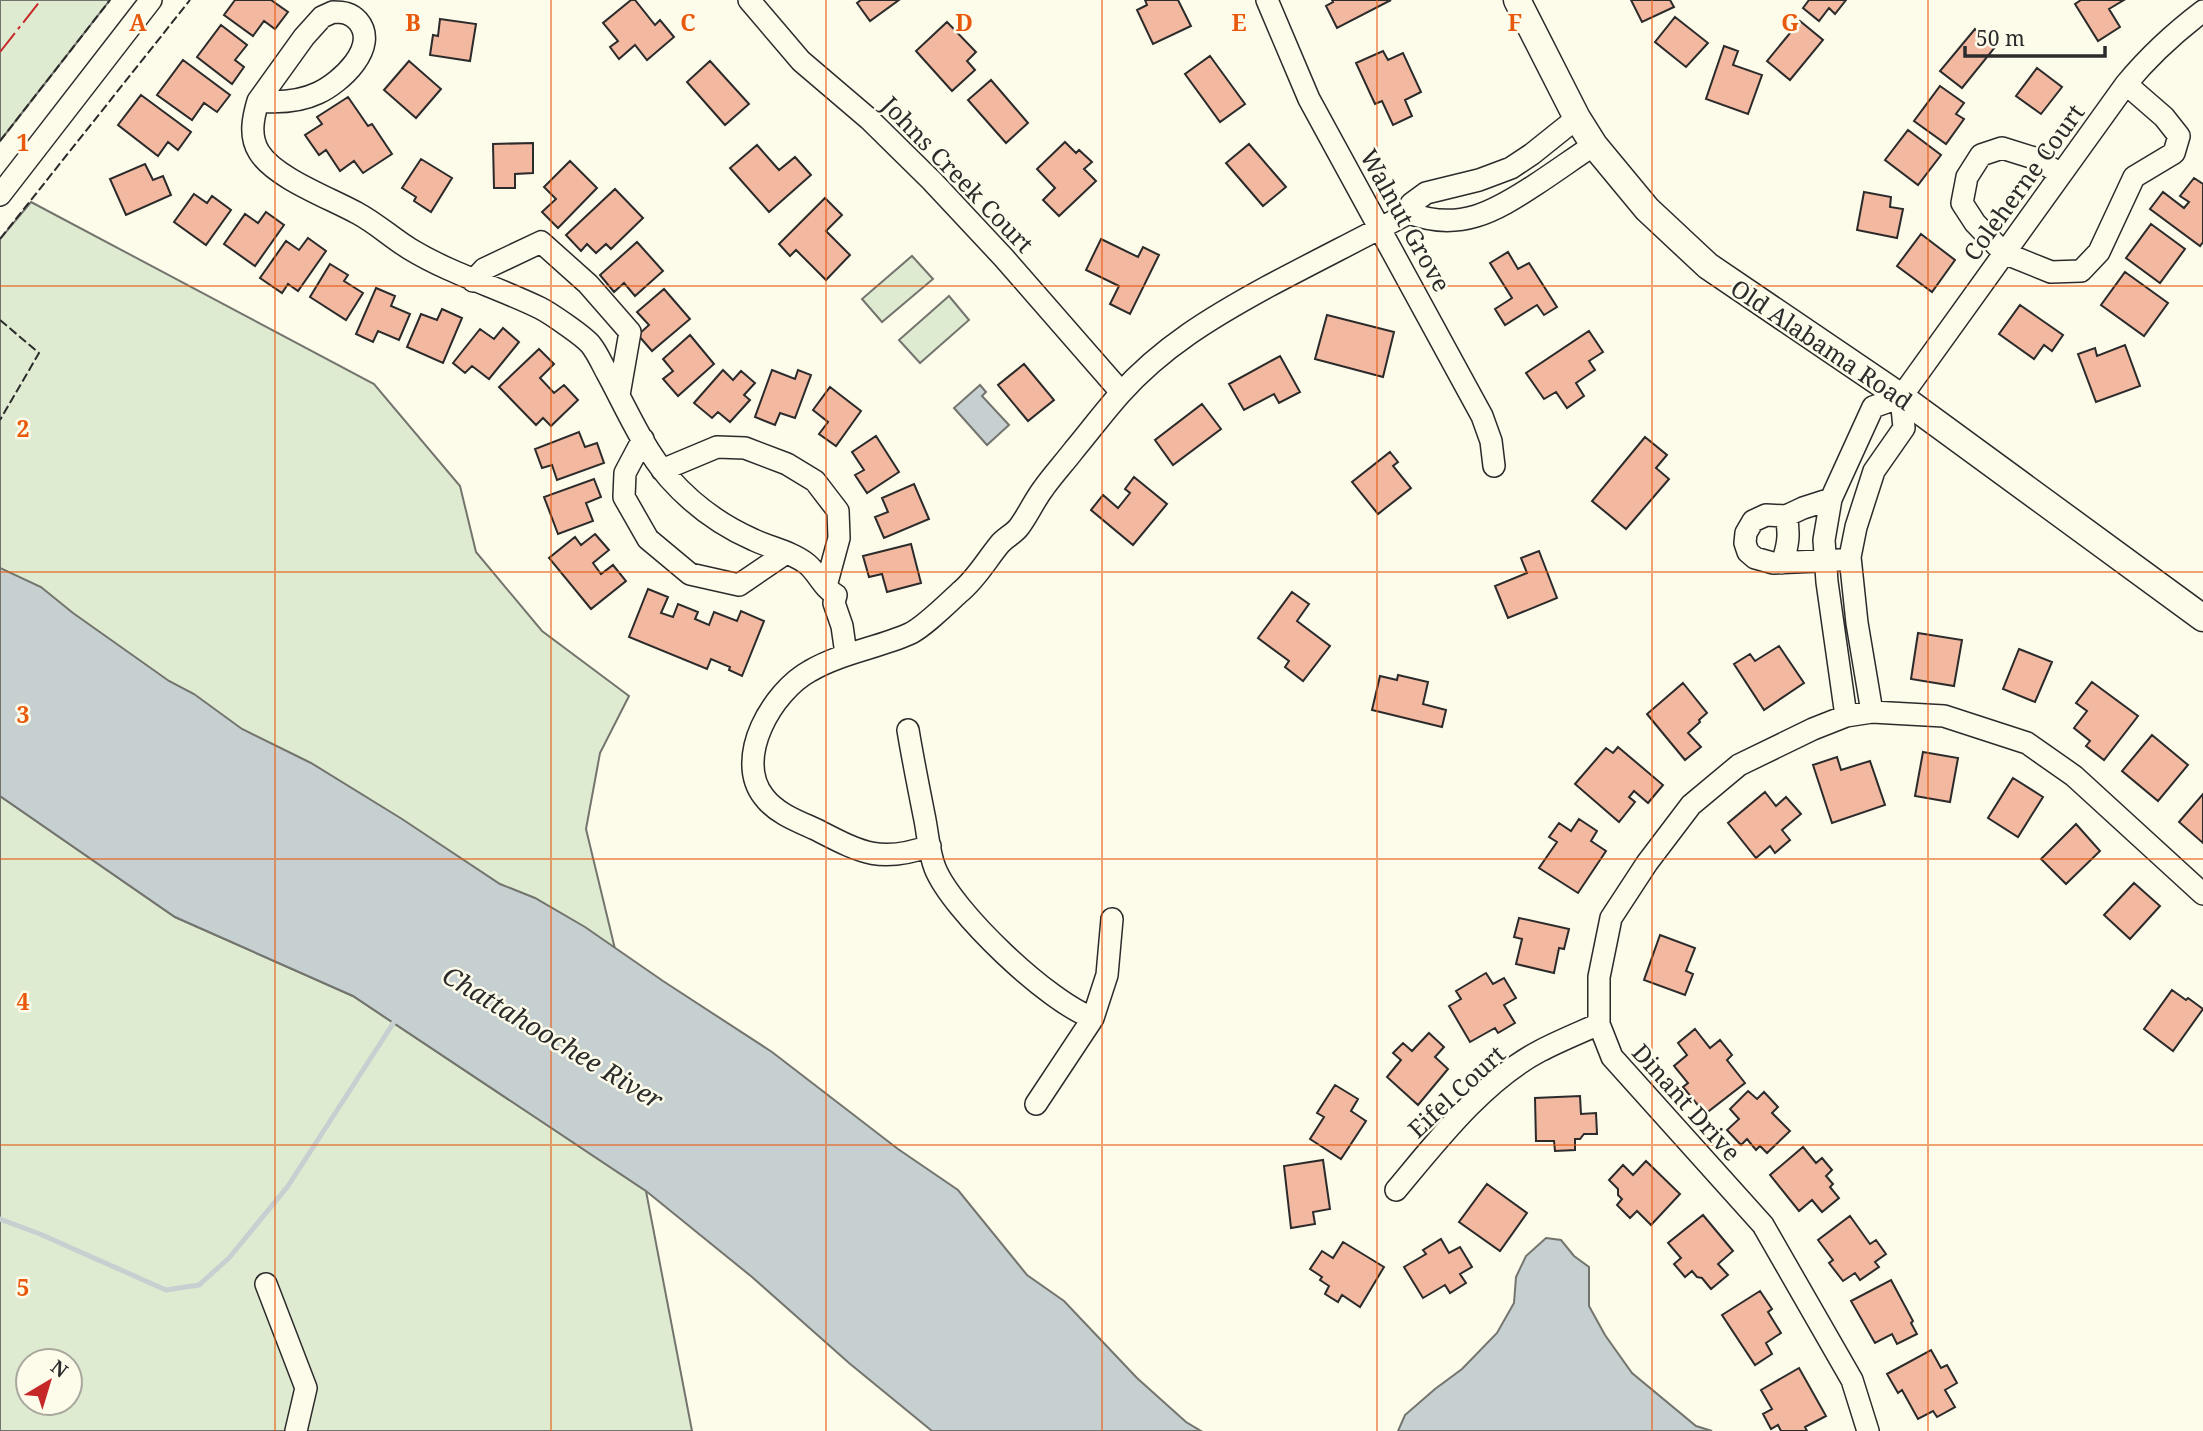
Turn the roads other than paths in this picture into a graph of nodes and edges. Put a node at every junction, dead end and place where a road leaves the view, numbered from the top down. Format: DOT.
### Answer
graph roads {
  1 [pos="151,0"];
  2 [pos="749,0"];
  3 [pos="1267,0"];
  4 [pos="1517,0"];
  5 [pos="2203,11"];
  6 [pos="2126,84"];
  7 [pos="258,101"];
  8 [pos="1577,118"];
  9 [pos="1594,145"];
  10 [pos="2061,174"];
  11 [pos="0,195"];
  12 [pos="1409,213"];
  13 [pos="1381,228"];
  14 [pos="2004,253"];
  15 [pos="472,281"];
  16 [pos="1121,392"];
  17 [pos="619,396"];
  18 [pos="1901,397"];
  19 [pos="643,439"];
  20 [pos="1847,461"];
  21 [pos="1494,466"];
  22 [pos="662,470"];
  23 [pos="1874,471"];
  24 [pos="1831,499"];
  25 [pos="1786,516"];
  26 [pos="786,553"];
  27 [pos="1850,557"];
  28 [pos="1826,562"];
  29 [pos="1782,563"];
  30 [pos="826,586"];
  31 [pos="2203,618"];
  32 [pos="846,654"];
  33 [pos="1872,712"];
  34 [pos="1846,716"];
  35 [pos="908,730"];
  36 [pos="930,846"];
  37 [pos="2203,894"];
  38 [pos="1112,919"];
  39 [pos="1093,1018"];
  40 [pos="1599,1024"];
  41 [pos="1037,1104"];
  42 [pos="1396,1190"];
  43 [pos="266,1284"];
  44 [pos="296,1431"];
  45 [pos="1868,1431"];
  1 -- 11 [label="street"];
  2 -- 16 [label="street, Johns Creek Court"];
  3 -- 13 [label="street, Walnut Grove"];
  4 -- 8 [label="main road, Old Alabama Road"];
  5 -- 6 [label="street, Coleherne Court"];
  6 -- 10 [label="street, Coleherne Court"];
  6 -- 14 [label="street"];
  7 -- 7 [label="street"];
  7 -- 15 [label="street"];
  8 -- 9 [label="main road, Old Alabama Road"];
  8 -- 12 [label="street"];
  9 -- 12 [label="street"];
  9 -- 18 [label="main road, Old Alabama Road"];
  10 -- 14 [label="street, Coleherne Court"];
  10 -- 14 [label="street"];
  12 -- 13 [label="street"];
  13 -- 16 [label="street"];
  13 -- 21 [label="street, Walnut Grove"];
  14 -- 18 [label="street, Coleherne Court"];
  15 -- 17 [label="street"];
  15 -- 17 [label="street"];
  16 -- 32 [label="street"];
  17 -- 19 [label="street"];
  18 -- 20 [label="street"];
  18 -- 23 [label="street"];
  18 -- 31 [label="main road, Old Alabama Road"];
  19 -- 22 [label="street"];
  19 -- 26 [label="street"];
  20 -- 23 [label="street"];
  20 -- 24 [label="street"];
  22 -- 26 [label="street"];
  22 -- 30 [label="street"];
  23 -- 27 [label="street"];
  24 -- 25 [label="street"];
  24 -- 28 [label="street"];
  25 -- 29 [label="street"];
  25 -- 29 [label="street"];
  26 -- 30 [label="street"];
  27 -- 28 [label="street"];
  27 -- 33 [label="street"];
  28 -- 29 [label="street"];
  28 -- 34 [label="street"];
  30 -- 32 [label="street"];
  32 -- 36 [label="street"];
  33 -- 34 [label="street, Dinant Drive"];
  33 -- 37 [label="street, Dinant Drive"];
  34 -- 40 [label="street, Dinant Drive"];
  35 -- 36 [label="street"];
  36 -- 39 [label="street"];
  38 -- 39 [label="street"];
  39 -- 41 [label="street"];
  40 -- 42 [label="street, Eifel Court"];
  40 -- 45 [label="street, Dinant Drive"];
  43 -- 44 [label="street"];
}
